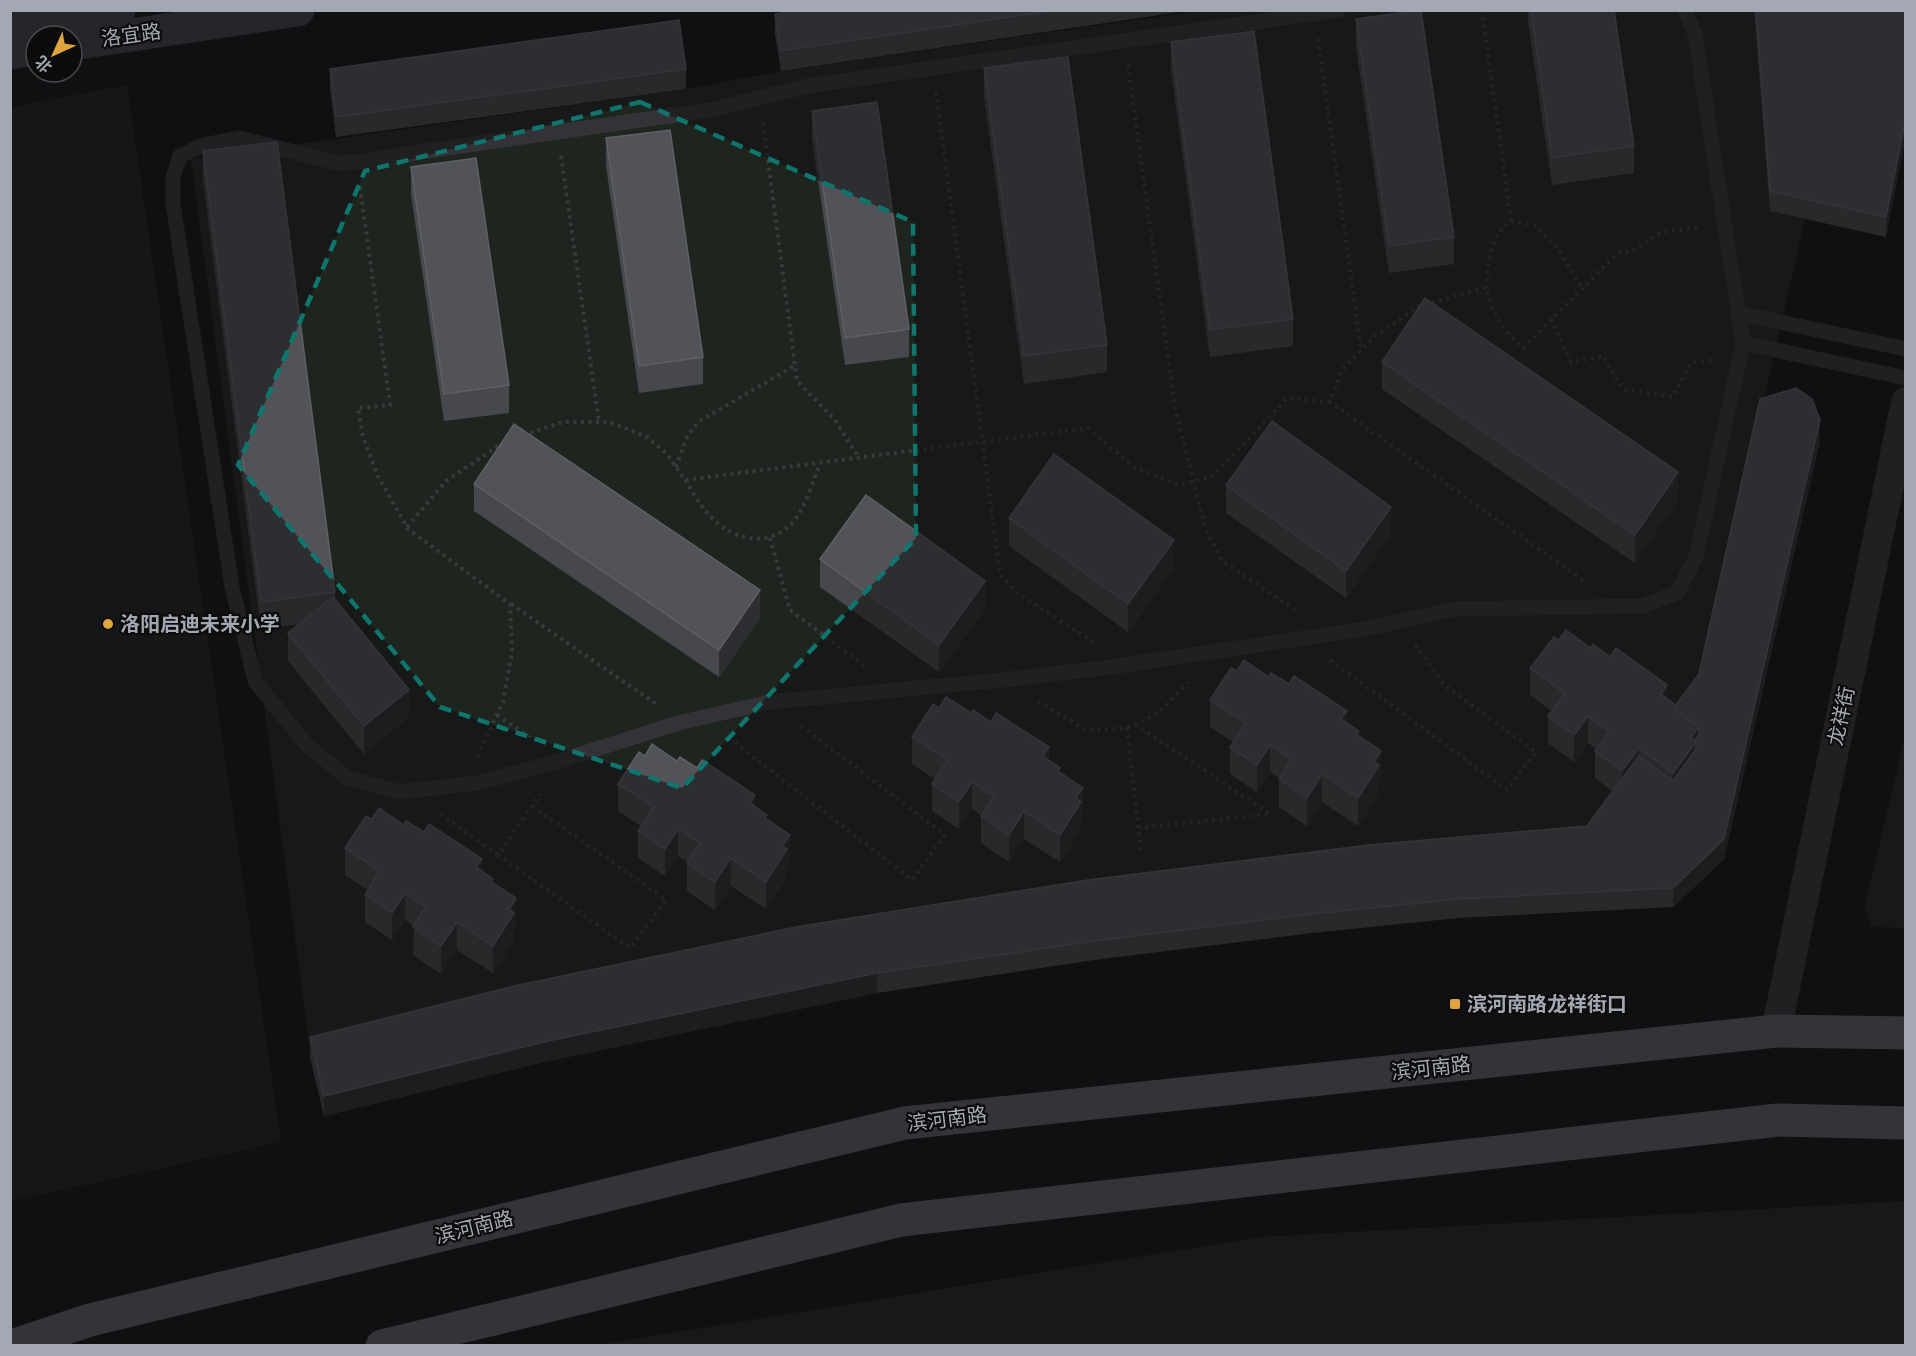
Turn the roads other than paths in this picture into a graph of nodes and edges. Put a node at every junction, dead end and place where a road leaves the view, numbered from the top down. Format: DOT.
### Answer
graph roads {
  1 [pos="119,10"];
  2 [pos="298,10"];
  3 [pos="1339,10"];
  4 [pos="1685,10"];
  5 [pos="10,27"];
  6 [pos="84,42"];
  7 [pos="1738,313"];
  8 [pos="1743,343"];
  9 [pos="1905,349"];
  10 [pos="1905,378"];
  11 [pos="1905,402"];
  12 [pos="1776,1031"];
  13 [pos="1905,1033"];
  14 [pos="1905,1123"];
  15 [pos="12,1346"];
  16 [pos="382,1346"];
  1 -- 5 [label="street, 洛宜路"];
  2 -- 6 [label="street, 洛宜路"];
  3 -- 8 [label="lane"];
  4 -- 7 [label="lane"];
  7 -- 8 [label="lane"];
  7 -- 9 [label="lane"];
  8 -- 10 [label="lane"];
  11 -- 12 [label="street, 龙祥街"];
  12 -- 13 [label="highway, 滨河南路"];
  12 -- 15 [label="highway, 滨河南路"];
  14 -- 16 [label="highway"];
}
